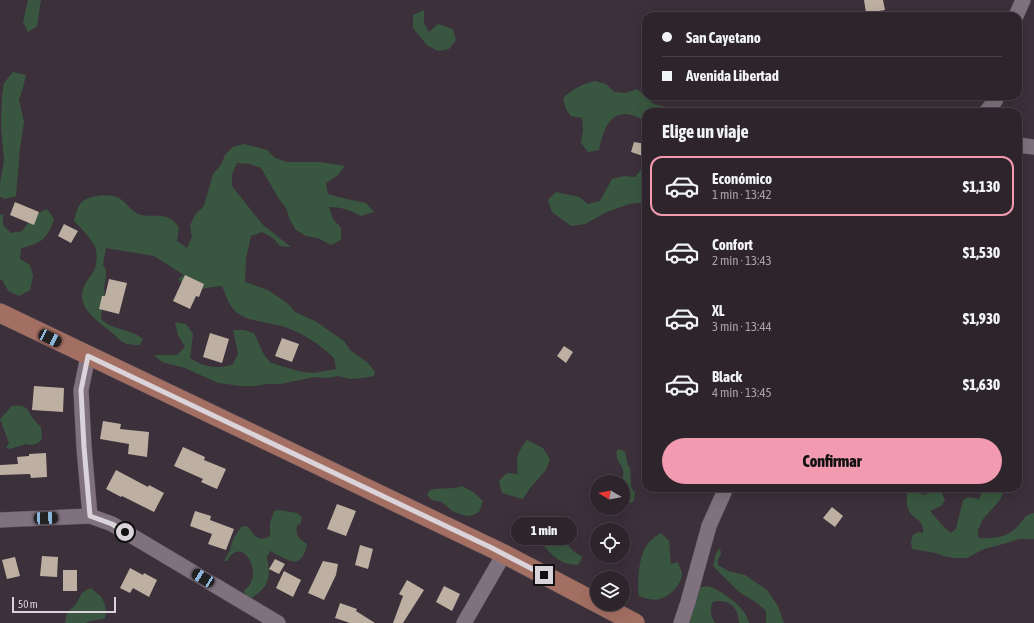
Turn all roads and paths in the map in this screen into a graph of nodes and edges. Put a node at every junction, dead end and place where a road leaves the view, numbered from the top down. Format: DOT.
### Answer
graph roads {
  1 [pos="1023,0"];
  2 [pos="1018,12"];
  3 [pos="995,100"];
  4 [pos="989,108"];
  5 [pos="1022,146"];
  6 [pos="1034,147"];
  7 [pos="0,313"];
  8 [pos="88,356"];
  9 [pos="724,492"];
  10 [pos="90,516"];
  11 [pos="0,520"];
  12 [pos="504,554"];
  13 [pos="590,600"];
  14 [pos="612,611"];
  15 [pos="278,623"];
  16 [pos="464,623"];
  17 [pos="635,623"];
  18 [pos="681,623"];
  1 -- 2 [label="street"];
  3 -- 4 [label="street"];
  5 -- 6 [label="street"];
  7 -- 8 [label="main road"];
  8 -- 10 [label="street"];
  8 -- 12 [label="main road"];
  9 -- 18 [label="street"];
  10 -- 11 [label="street"];
  10 -- 15 [label="street"];
  12 -- 13 [label="main road"];
  12 -- 16 [label="street"];
  14 -- 17 [label="main road"];
}
